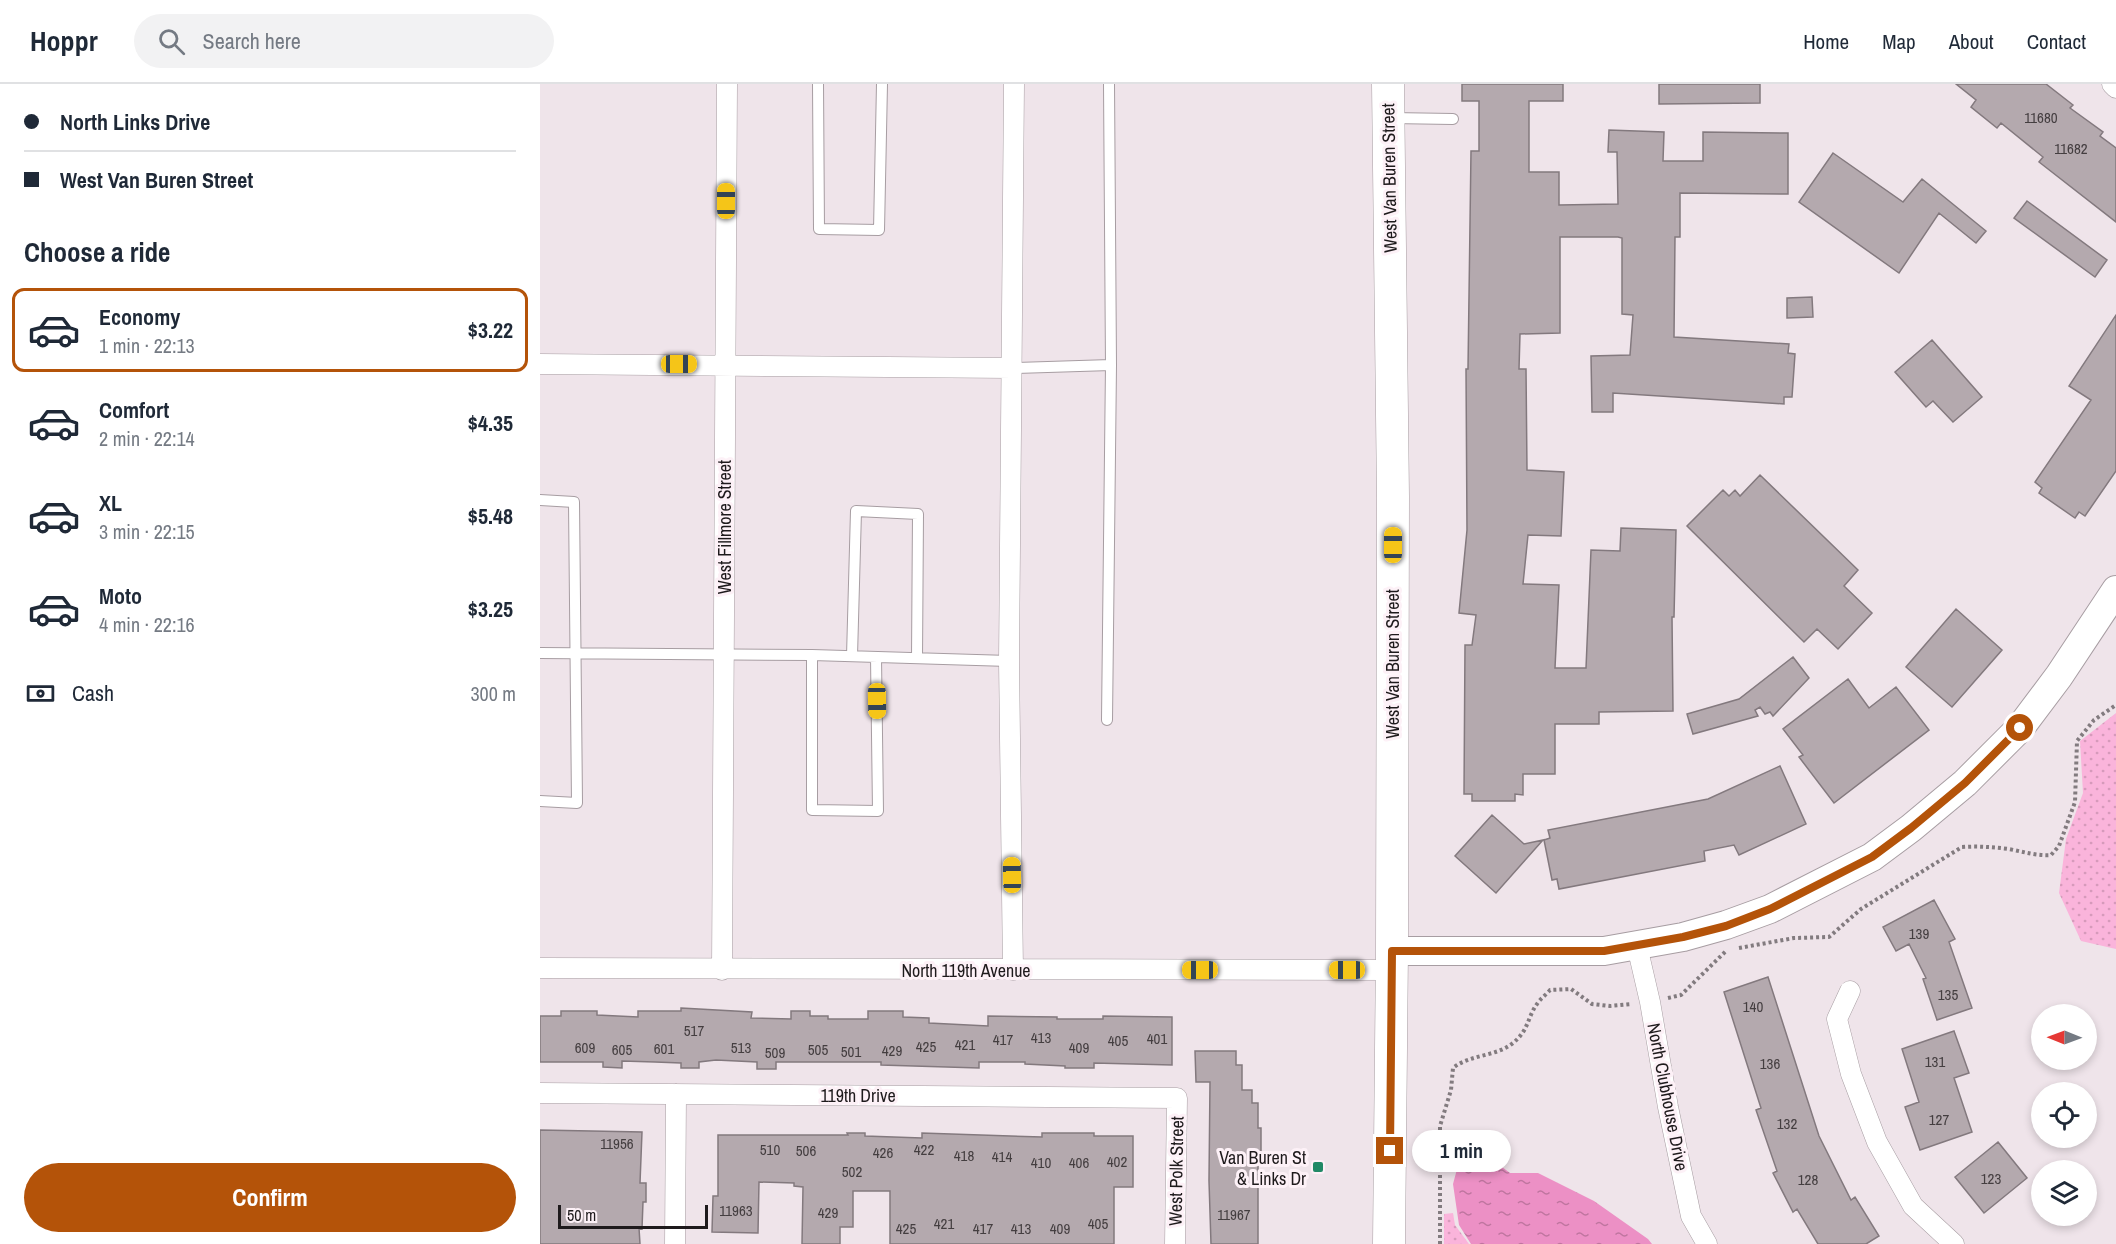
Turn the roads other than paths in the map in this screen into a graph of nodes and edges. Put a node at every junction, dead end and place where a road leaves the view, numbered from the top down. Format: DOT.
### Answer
graph roads {
  1 [pos="727,84"];
  2 [pos="818,84"];
  3 [pos="882,84"];
  4 [pos="1014,84"];
  5 [pos="1109,84"];
  6 [pos="1388,84"];
  7 [pos="2112,84"];
  8 [pos="2116,88"];
  9 [pos="1388,118"];
  10 [pos="1453,118"];
  11 [pos="540,364"];
  12 [pos="725,365"];
  13 [pos="1111,365"];
  14 [pos="1012,368"];
  15 [pos="540,500"];
  16 [pos="2116,590"];
  17 [pos="540,653"];
  18 [pos="575,653"];
  19 [pos="812,655"];
  20 [pos="723,656"];
  21 [pos="852,656"];
  22 [pos="876,657"];
  23 [pos="916,658"];
  24 [pos="1009,661"];
  25 [pos="1107,720"];
  26 [pos="540,801"];
  27 [pos="1638,946"];
  28 [pos="1392,960"];
  29 [pos="540,968"];
  30 [pos="722,970"];
  31 [pos="1013,970"];
  32 [pos="1850,992"];
  33 [pos="540,1093"];
  34 [pos="676,1094"];
  35 [pos="1177,1098"];
  36 [pos="675,1244"];
  37 [pos="1175,1244"];
  38 [pos="1389,1244"];
  39 [pos="1707,1244"];
  40 [pos="1954,1244"];
  1 -- 12 [label="street, West Fillmore Street"];
  2 -- 3 [label="lane"];
  4 -- 14 [label="street"];
  5 -- 13 [label="lane"];
  6 -- 9 [label="main road, West Van Buren Street"];
  7 -- 8 [label="street"];
  9 -- 10 [label="lane"];
  9 -- 28 [label="main road, West Van Buren Street"];
  11 -- 12 [label="street"];
  12 -- 14 [label="street"];
  12 -- 20 [label="street, West Fillmore Street"];
  13 -- 14 [label="lane"];
  13 -- 25 [label="lane"];
  14 -- 24 [label="street"];
  15 -- 18 [label="lane"];
  16 -- 27 [label="street"];
  17 -- 18 [label="lane"];
  18 -- 20 [label="lane"];
  18 -- 26 [label="lane"];
  19 -- 20 [label="lane"];
  19 -- 21 [label="lane"];
  19 -- 22 [label="lane"];
  20 -- 30 [label="street, West Fillmore Street"];
  21 -- 22 [label="lane"];
  21 -- 23 [label="lane"];
  22 -- 23 [label="lane"];
  23 -- 24 [label="lane"];
  24 -- 31 [label="street"];
  27 -- 28 [label="street"];
  27 -- 39 [label="street, North Clubhouse Drive"];
  28 -- 31 [label="street, North 119th Avenue"];
  28 -- 38 [label="main road, West Van Buren Street"];
  29 -- 30 [label="street, North 119th Avenue"];
  30 -- 31 [label="street, North 119th Avenue"];
  32 -- 40 [label="street"];
  33 -- 34 [label="street, 119th Drive"];
  34 -- 35 [label="street, 119th Drive"];
  34 -- 36 [label="street"];
  35 -- 37 [label="street, West Polk Street"];
}
